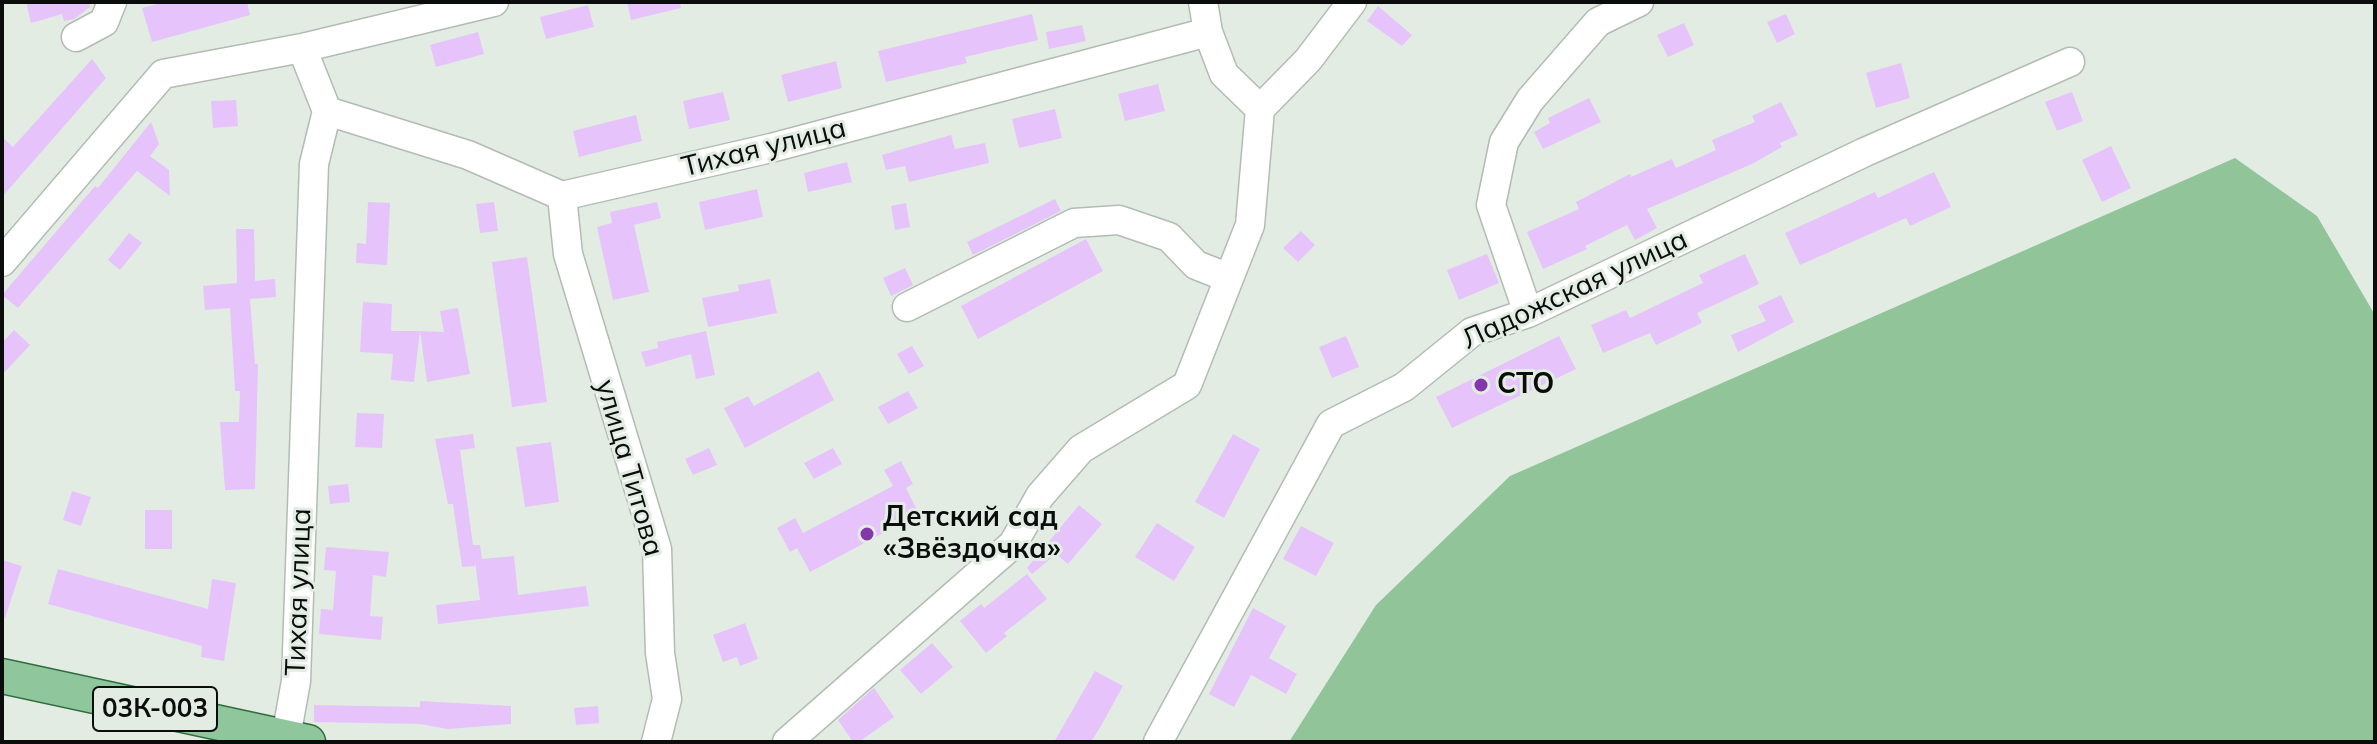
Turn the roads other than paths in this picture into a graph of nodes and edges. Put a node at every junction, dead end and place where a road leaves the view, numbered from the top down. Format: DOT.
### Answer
graph roads {
  1 [pos="112,2"];
  2 [pos="494,2"];
  3 [pos="1203,2"];
  4 [pos="1352,2"];
  5 [pos="1639,2"];
  6 [pos="1208,32"];
  7 [pos="76,37"];
  8 [pos="302,48"];
  9 [pos="2070,62"];
  10 [pos="1260,109"];
  11 [pos="327,111"];
  12 [pos="562,196"];
  13 [pos="2,262"];
  14 [pos="1229,278"];
  15 [pos="907,307"];
  16 [pos="1528,313"];
  17 [pos="2,676"];
  18 [pos="297,740"];
  19 [pos="656,742"];
  20 [pos="787,742"];
  21 [pos="1158,742"];
  1 -- 7 [label="street"];
  2 -- 8 [label="street"];
  3 -- 6 [label="street"];
  4 -- 10 [label="street"];
  5 -- 16 [label="street"];
  6 -- 10 [label="street"];
  6 -- 12 [label="street, Тихая улица"];
  8 -- 11 [label="street"];
  8 -- 13 [label="street"];
  9 -- 16 [label="street, Ладожская улица"];
  10 -- 14 [label="street"];
  11 -- 12 [label="street"];
  11 -- 18 [label="street, Тихая улица"];
  12 -- 19 [label="street, улица Титова"];
  14 -- 15 [label="street"];
  14 -- 20 [label="street"];
  16 -- 21 [label="street, Ладожская улица"];
  17 -- 18 [label="main road, 03К-003"];
}
